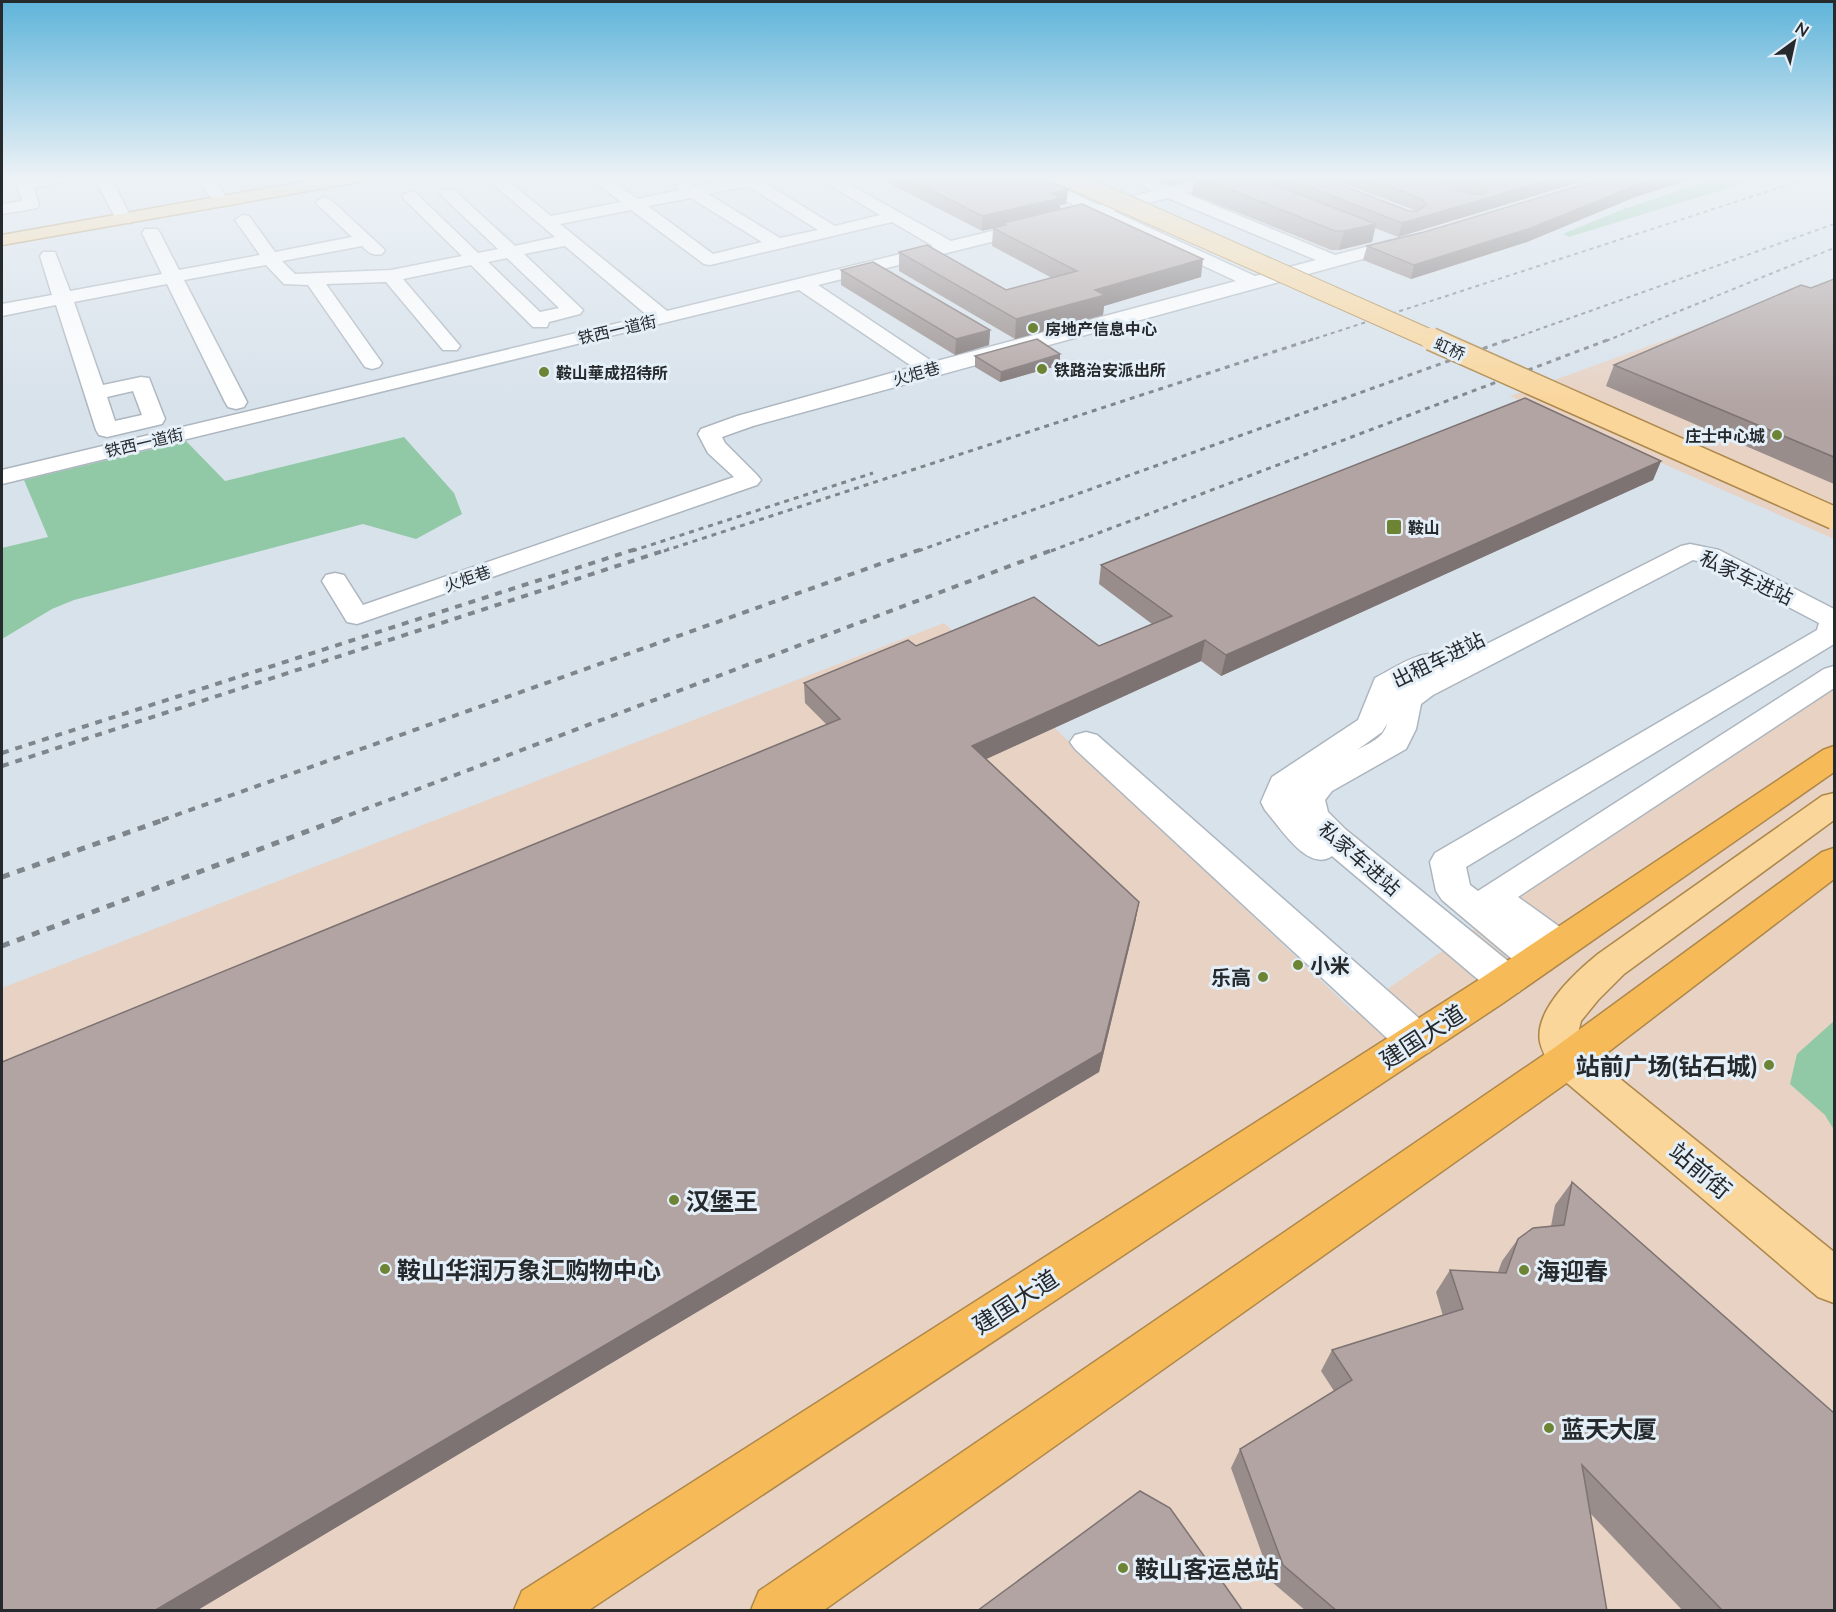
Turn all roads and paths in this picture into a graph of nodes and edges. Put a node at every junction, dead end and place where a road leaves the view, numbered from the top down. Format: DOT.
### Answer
graph roads {
  1 [pos="161,252"];
  2 [pos="266,252"];
  3 [pos="301,252"];
  4 [pos="376,252"];
  5 [pos="466,252"];
  6 [pos="510,252"];
  7 [pos="511,252"];
  8 [pos="584,252"];
  9 [pos="699,252"];
  10 [pos="743,252"];
  11 [pos="927,252"];
  12 [pos="1188,252"];
  13 [pos="1234,252"];
  14 [pos="1313,252"];
  15 [pos="1354,252"];
  16 [pos="49,256"];
  17 [pos="270,258"];
  18 [pos="474,260"];
  19 [pos="1332,260"];
  20 [pos="873,266"];
  21 [pos="396,275"];
  22 [pos="174,277"];
  23 [pos="892,278"];
  24 [pos="314,280"];
  25 [pos="1252,282"];
  26 [pos="802,284"];
  27 [pos="63,298"];
  28 [pos="2,310"];
  29 [pos="663,318"];
  30 [pos="450,346"];
  31 [pos="372,363"];
  32 [pos="930,369"];
  33 [pos="94,393"];
  34 [pos="236,402"];
  35 [pos="2,472"];
  36 [pos="1834,519"];
  37 [pos="335,581"];
  38 [pos="1834,609"];
  39 [pos="1834,675"];
  40 [pos="1086,742"];
  41 [pos="1834,757"];
  42 [pos="1834,804"];
  43 [pos="1834,861"];
  44 [pos="1547,952"];
  45 [pos="1498,986"];
  46 [pos="1416,1040"];
  47 [pos="1568,1060"];
  48 [pos="1834,1281"];
  49 [pos="541,1611"];
  50 [pos="778,1611"];
  1 -- 22 [label="street"];
  2 -- 17 [label="street"];
  3 -- 17 [label="street"];
  4 -- 21 [label="street"];
  5 -- 18 [label="street"];
  6 -- 18 [label="street"];
  7 -- 18 [label="street"];
  8 -- 29 [label="street"];
  9 -- 10 [label="street"];
  11 -- 20 [label="street, 铁西一道街"];
  12 -- 25 [label="street"];
  13 -- 36 [label="main road, 虹桥, bridge"];
  14 -- 19 [label="street"];
  15 -- 19 [label="street, 火炬巷"];
  16 -- 27 [label="street"];
  17 -- 22 [label="street"];
  17 -- 24 [label="street"];
  18 -- 21 [label="street"];
  19 -- 25 [label="street, 火炬巷"];
  20 -- 23 [label="street"];
  20 -- 26 [label="street, 铁西一道街"];
  21 -- 24 [label="street"];
  21 -- 30 [label="street"];
  22 -- 27 [label="street"];
  22 -- 34 [label="street"];
  24 -- 31 [label="street"];
  25 -- 32 [label="street, 火炬巷"];
  26 -- 29 [label="street, 铁西一道街"];
  26 -- 32 [label="street"];
  27 -- 28 [label="street"];
  27 -- 33 [label="street"];
  29 -- 35 [label="street, 铁西一道街"];
  32 -- 37 [label="street, 火炬巷"];
  38 -- 45 [label="street, 出租车进站"];
  39 -- 44 [label="street"];
  40 -- 46 [label="street"];
  41 -- 44 [label="highway, 建国大道"];
  42 -- 47 [label="main road"];
  43 -- 47 [label="highway"];
  44 -- 45 [label="highway, 建国大道"];
  44 -- 45 [label="street, 私家车进站"];
  45 -- 46 [label="highway, 建国大道"];
  46 -- 49 [label="highway, 建国大道"];
  47 -- 48 [label="main road, 站前街"];
  47 -- 50 [label="highway"];
}
